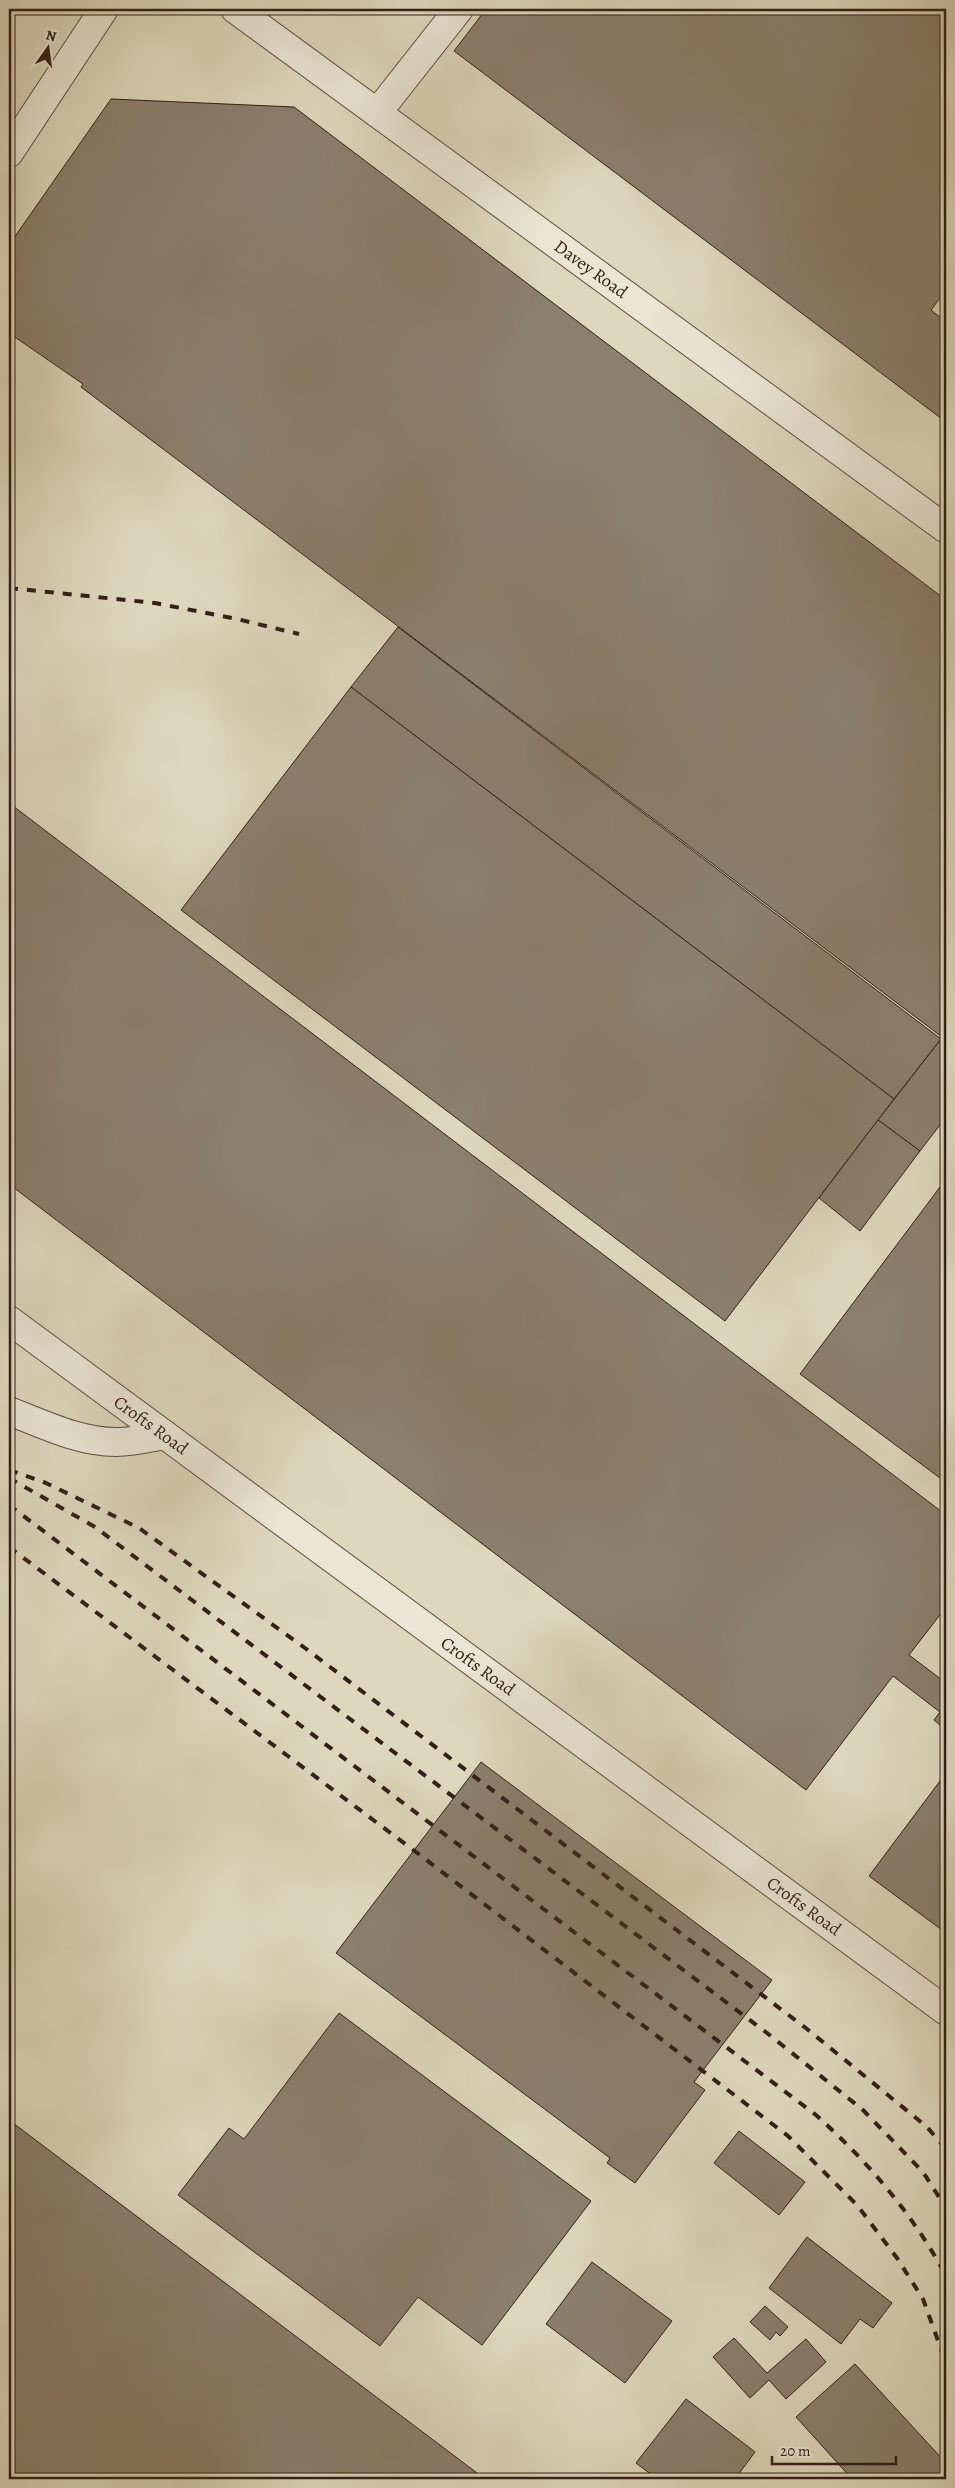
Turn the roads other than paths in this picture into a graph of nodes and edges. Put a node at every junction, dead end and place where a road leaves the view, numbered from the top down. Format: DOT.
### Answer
graph roads {
  1 [pos="104,9"];
  2 [pos="235,9"];
  3 [pos="459,9"];
  4 [pos="377,113"];
  5 [pos="9,153"];
  6 [pos="946,529"];
  7 [pos="9,1320"];
  8 [pos="9,1411"];
  9 [pos="165,1436"];
  10 [pos="946,2011"];
  1 -- 5 [label="street"];
  2 -- 4 [label="street, Davey Road"];
  3 -- 4 [label="street"];
  4 -- 6 [label="street, Davey Road"];
  7 -- 9 [label="street, Crofts Road"];
  8 -- 9 [label="street"];
  9 -- 10 [label="street, Crofts Road"];
}
